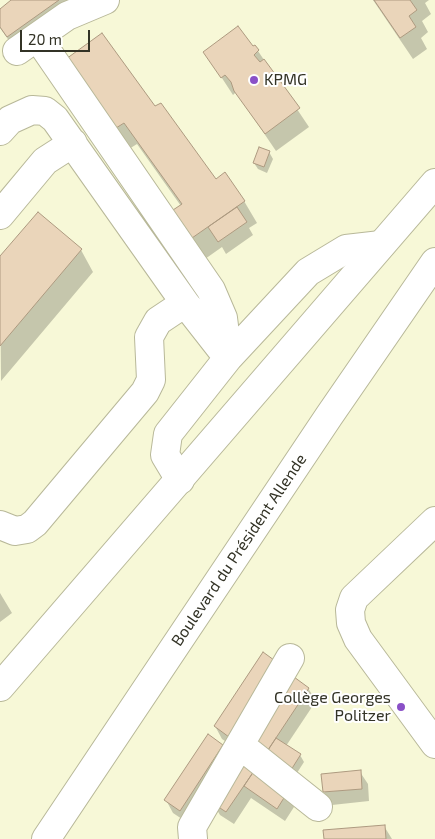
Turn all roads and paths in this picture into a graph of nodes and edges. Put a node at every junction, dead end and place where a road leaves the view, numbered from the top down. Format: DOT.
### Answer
graph roads {
  1 [pos="105,0"];
  2 [pos="0,131"];
  3 [pos="73,143"];
  4 [pos="435,183"];
  5 [pos="0,215"];
  6 [pos="381,245"];
  7 [pos="435,262"];
  8 [pos="185,303"];
  9 [pos="228,358"];
  10 [pos="180,480"];
  11 [pos="435,522"];
  12 [pos="0,525"];
  13 [pos="290,658"];
  14 [pos="0,687"];
  15 [pos="435,744"];
  16 [pos="240,745"];
  17 [pos="318,807"];
  18 [pos="46,839"];
  19 [pos="193,839"];
  1 -- 9 [label="main road"];
  2 -- 3 [label="main road"];
  3 -- 5 [label="main road"];
  3 -- 8 [label="main road"];
  4 -- 6 [label="main road"];
  6 -- 9 [label="main road"];
  6 -- 10 [label="main road"];
  7 -- 18 [label="main road, Boulevard du Président Allende"];
  8 -- 9 [label="main road"];
  8 -- 12 [label="main road"];
  9 -- 10 [label="main road"];
  10 -- 14 [label="main road"];
  11 -- 15 [label="main road"];
  13 -- 16 [label="main road"];
  16 -- 17 [label="main road"];
  16 -- 19 [label="main road"];
}
